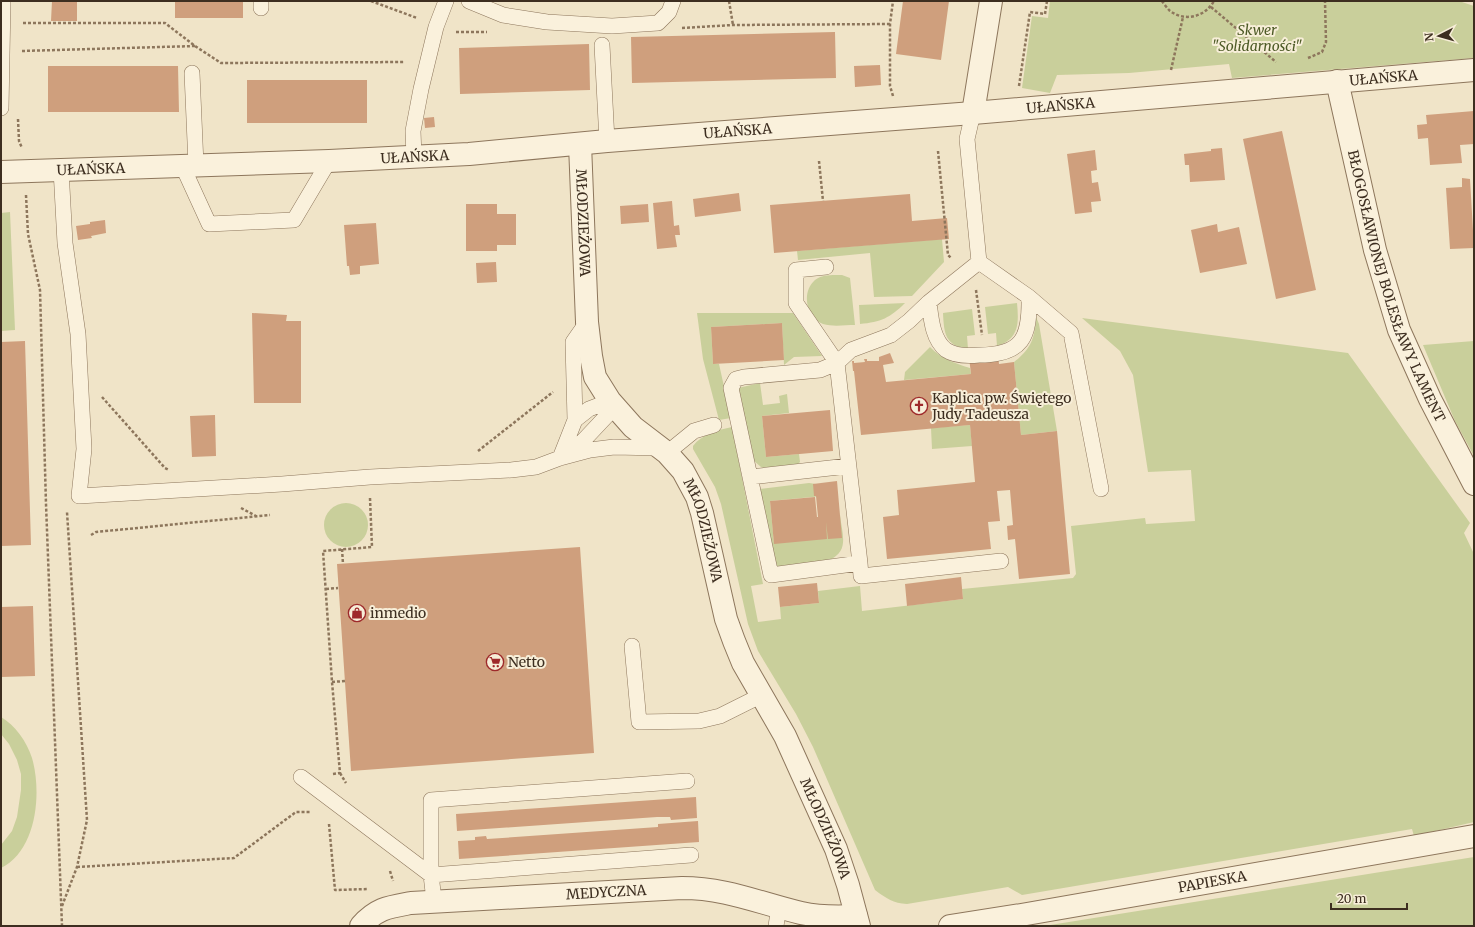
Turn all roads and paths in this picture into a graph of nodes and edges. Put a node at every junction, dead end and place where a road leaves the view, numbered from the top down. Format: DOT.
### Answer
graph roads {
  1 [pos="3,1"];
  2 [pos="371,1"];
  3 [pos="446,1"];
  4 [pos="469,1"];
  5 [pos="673,1"];
  6 [pos="729,1"];
  7 [pos="893,1"];
  8 [pos="991,1"];
  9 [pos="1047,1"];
  10 [pos="1162,1"];
  11 [pos="1214,1"];
  12 [pos="1325,1"];
  13 [pos="1211,6"];
  14 [pos="1183,17"];
  15 [pos="418,18"];
  16 [pos="2,24"];
  17 [pos="890,24"];
  18 [pos="732,26"];
  19 [pos="686,28"];
  20 [pos="602,45"];
  21 [pos="195,46"];
  22 [pos="2,52"];
  23 [pos="1303,61"];
  24 [pos="405,62"];
  25 [pos="1278,64"];
  26 [pos="1171,70"];
  27 [pos="1474,70"];
  28 [pos="192,73"];
  29 [pos="1336,81"];
  30 [pos="1019,92"];
  31 [pos="894,101"];
  32 [pos="1,108"];
  33 [pos="973,113"];
  34 [pos="607,141"];
  35 [pos="580,144"];
  36 [pos="938,150"];
  37 [pos="414,157"];
  38 [pos="329,161"];
  39 [pos="819,161"];
  40 [pos="189,165"];
  41 [pos="61,169"];
  42 [pos="1,172"];
  43 [pos="26,194"];
  44 [pos="823,200"];
  45 [pos="979,262"];
  46 [pos="826,267"];
  47 [pos="965,274"];
  48 [pos="1029,297"];
  49 [pos="929,302"];
  50 [pos="587,322"];
  51 [pos="982,334"];
  52 [pos="837,363"];
  53 [pos="80,372"];
  54 [pos="554,392"];
  55 [pos="613,404"];
  56 [pos="575,420"];
  57 [pos="727,424"];
  58 [pos="664,450"];
  59 [pos="477,451"];
  60 [pos="560,458"];
  61 [pos="848,466"];
  62 [pos="171,471"];
  63 [pos="370,477"];
  64 [pos="750,477"];
  65 [pos="1474,484"];
  66 [pos="1101,489"];
  67 [pos="79,496"];
  68 [pos="270,515"];
  69 [pos="91,535"];
  70 [pos="69,537"];
  71 [pos="73,537"];
  72 [pos="342,549"];
  73 [pos="1001,561"];
  74 [pos="860,563"];
  75 [pos="343,564"];
  76 [pos="338,588"];
  77 [pos="326,589"];
  78 [pos="632,646"];
  79 [pos="345,681"];
  80 [pos="332,682"];
  81 [pos="762,695"];
  82 [pos="301,777"];
  83 [pos="687,781"];
  84 [pos="328,797"];
  85 [pos="296,812"];
  86 [pos="1474,836"];
  87 [pos="691,854"];
  88 [pos="77,867"];
  89 [pos="432,875"];
  90 [pos="372,888"];
  91 [pos="434,900"];
  92 [pos="61,909"];
  93 [pos="778,916"];
  94 [pos="857,921"];
  95 [pos="62,926"];
  96 [pos="361,926"];
  97 [pos="950,926"];
  1 -- 16 [label="lane"];
  2 -- 15 [label="path"];
  3 -- 37 [label="lane"];
  4 -- 5 [label="lane"];
  6 -- 18 [label="path"];
  7 -- 17 [label="path"];
  8 -- 33 [label="street"];
  9 -- 30 [label="path"];
  10 -- 14 [label="path"];
  11 -- 13 [label="path"];
  12 -- 23 [label="path"];
  13 -- 14 [label="path"];
  13 -- 25 [label="path"];
  14 -- 26 [label="path"];
  16 -- 21 [label="path"];
  16 -- 22 [label="lane"];
  17 -- 18 [label="path"];
  17 -- 31 [label="path"];
  18 -- 19 [label="path"];
  20 -- 34 [label="lane"];
  21 -- 22 [label="path"];
  21 -- 24 [label="path"];
  22 -- 32 [label="lane"];
  27 -- 29 [label="street, UŁAŃSKA"];
  28 -- 40 [label="lane"];
  29 -- 33 [label="street, UŁAŃSKA"];
  29 -- 65 [label="street, BŁOGOSŁAWIONEJ BOLESŁAWY LAMENT"];
  33 -- 34 [label="street, UŁAŃSKA"];
  33 -- 45 [label="lane"];
  34 -- 35 [label="street, UŁAŃSKA"];
  35 -- 37 [label="street, UŁAŃSKA"];
  35 -- 50 [label="street, MŁODZIEŻOWA"];
  36 -- 47 [label="path"];
  37 -- 38 [label="street, UŁAŃSKA"];
  38 -- 40 [label="street, UŁAŃSKA"];
  38 -- 40 [label="lane"];
  39 -- 44 [label="path"];
  40 -- 41 [label="street, UŁAŃSKA"];
  41 -- 42 [label="street, UŁAŃSKA"];
  41 -- 53 [label="lane"];
  43 -- 92 [label="path"];
  45 -- 47 [label="lane"];
  45 -- 48 [label="lane"];
  46 -- 52 [label="lane"];
  47 -- 49 [label="lane"];
  47 -- 51 [label="path"];
  48 -- 49 [label="lane"];
  48 -- 66 [label="lane"];
  49 -- 52 [label="lane"];
  50 -- 55 [label="street, MŁODZIEŻOWA"];
  50 -- 56 [label="lane"];
  52 -- 57 [label="lane"];
  52 -- 61 [label="lane"];
  53 -- 62 [label="path"];
  53 -- 67 [label="lane"];
  54 -- 59 [label="path"];
  55 -- 56 [label="lane"];
  55 -- 58 [label="street, MŁODZIEŻOWA"];
  55 -- 60 [label="lane"];
  56 -- 60 [label="lane"];
  57 -- 58 [label="lane"];
  57 -- 64 [label="lane"];
  58 -- 60 [label="lane"];
  58 -- 81 [label="street, MŁODZIEŻOWA"];
  60 -- 63 [label="lane"];
  61 -- 64 [label="lane"];
  61 -- 74 [label="lane"];
  63 -- 67 [label="lane"];
  63 -- 72 [label="path"];
  64 -- 74 [label="lane"];
  67 -- 70 [label="path"];
  68 -- 69 [label="path"];
  70 -- 71 [label="path"];
  70 -- 88 [label="path"];
  72 -- 75 [label="path"];
  72 -- 77 [label="path"];
  73 -- 74 [label="lane"];
  76 -- 77 [label="path"];
  77 -- 80 [label="path"];
  78 -- 81 [label="lane"];
  79 -- 80 [label="path"];
  80 -- 84 [label="path"];
  81 -- 94 [label="street, MŁODZIEŻOWA"];
  82 -- 84 [label="lane"];
  83 -- 89 [label="lane"];
  84 -- 89 [label="lane"];
  84 -- 90 [label="path"];
  85 -- 88 [label="path"];
  86 -- 97 [label="street, PAPIESKA"];
  87 -- 89 [label="lane"];
  88 -- 92 [label="path"];
  89 -- 91 [label="lane"];
  91 -- 93 [label="street, MEDYCZNA"];
  91 -- 96 [label="street, MEDYCZNA"];
  92 -- 95 [label="path"];
  93 -- 94 [label="street, MEDYCZNA"];
}
